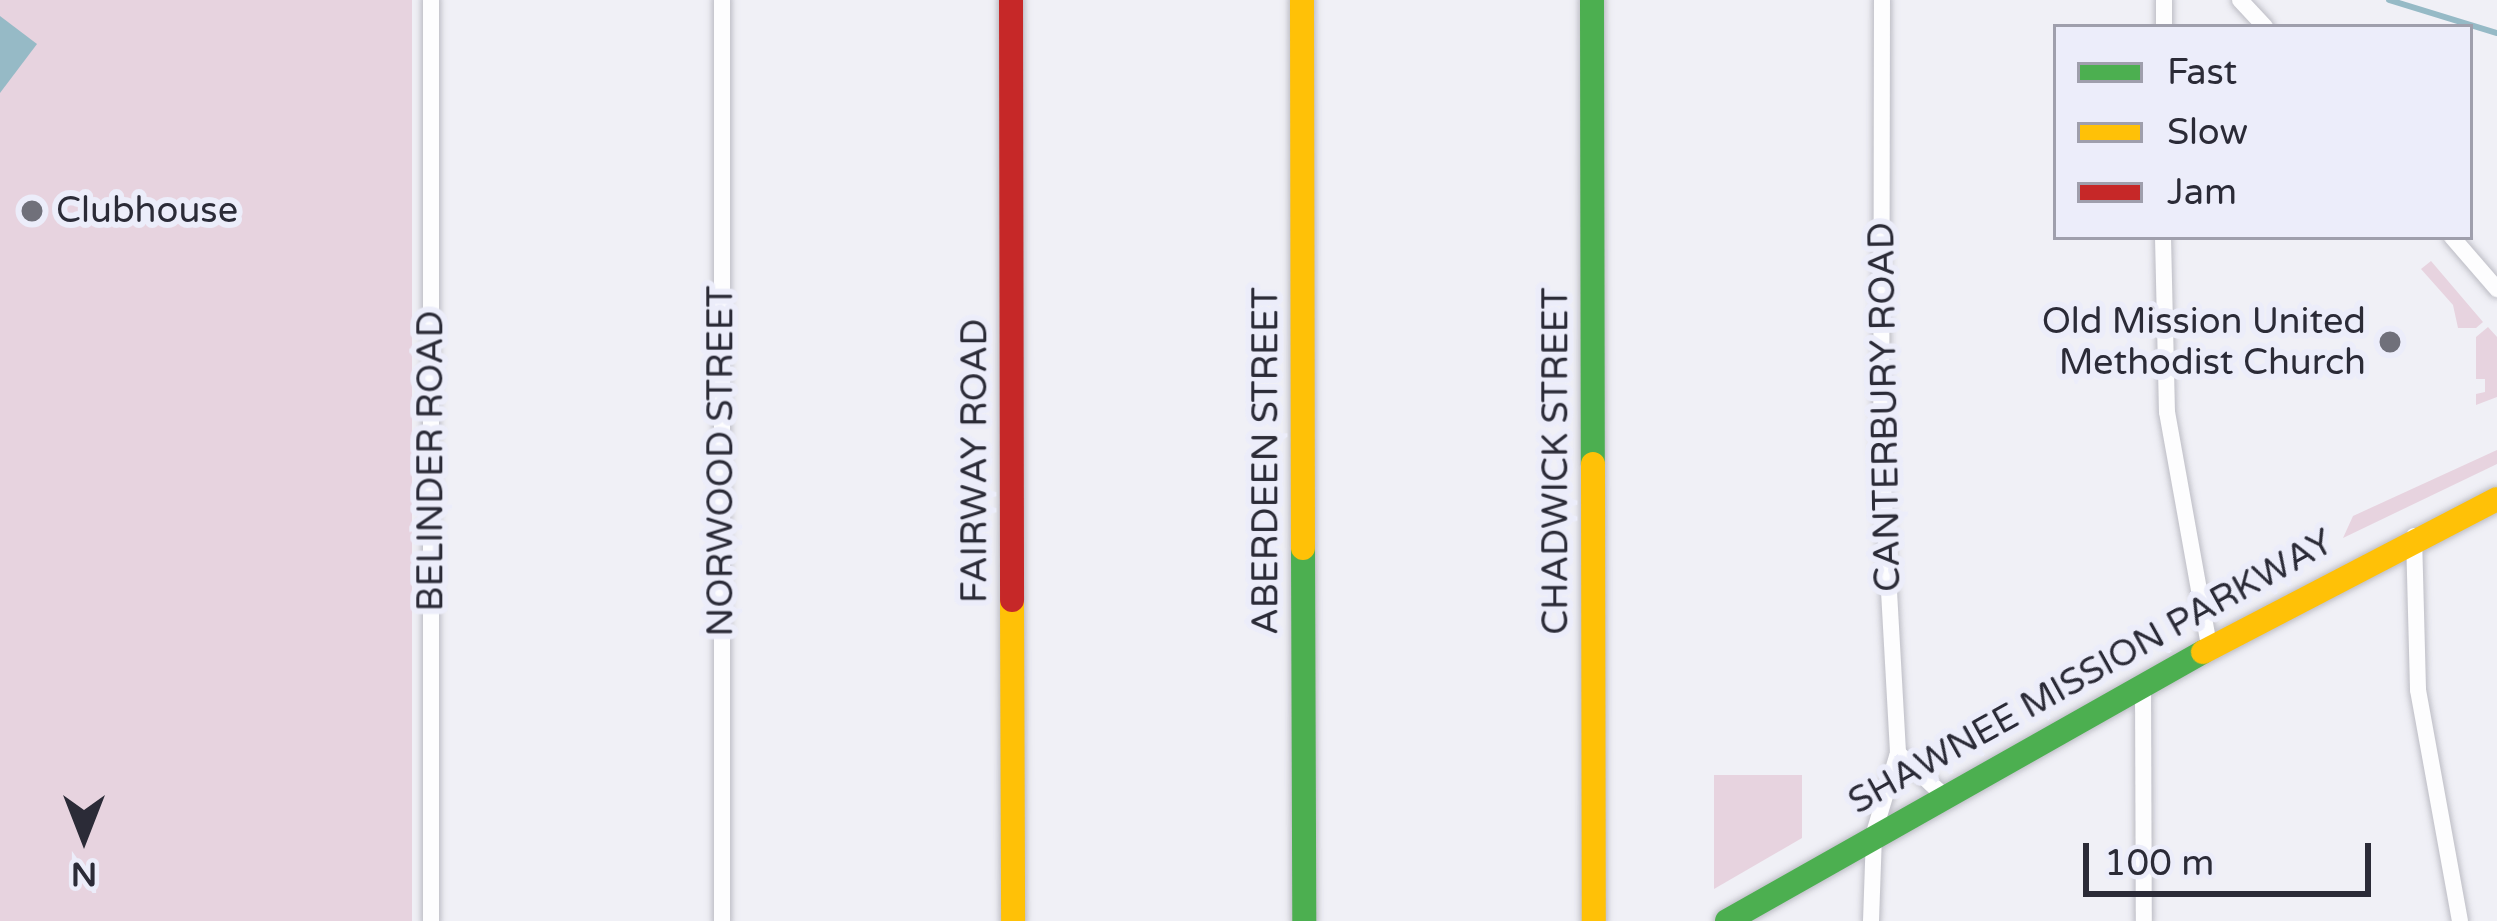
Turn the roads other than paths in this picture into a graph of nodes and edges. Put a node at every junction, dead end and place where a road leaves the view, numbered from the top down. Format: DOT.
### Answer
graph roads {
  1 [pos="430,0"];
  2 [pos="722,0"];
  3 [pos="1011,0"];
  4 [pos="1302,0"];
  5 [pos="1592,0"];
  6 [pos="1882,0"];
  7 [pos="2240,0"];
  8 [pos="2262,24"];
  9 [pos="2163,240"];
  10 [pos="2455,240"];
  11 [pos="2497,289"];
  12 [pos="2497,499"];
  13 [pos="2414,535"];
  14 [pos="2210,646"];
  15 [pos="2144,683"];
  16 [pos="1898,753"];
  17 [pos="1942,794"];
  18 [pos="1874,833"];
  19 [pos="431,921"];
  20 [pos="722,921"];
  21 [pos="1013,921"];
  22 [pos="1304,921"];
  23 [pos="1594,921"];
  24 [pos="1727,921"];
  25 [pos="1871,921"];
  26 [pos="2144,921"];
  27 [pos="2460,921"];
  1 -- 19 [label="street, BELINDER ROAD"];
  2 -- 20 [label="street, NORWOOD STREET"];
  3 -- 21 [label="main road, FAIRWAY ROAD"];
  4 -- 22 [label="main road, ABERDEEN STREET"];
  5 -- 23 [label="main road, CHADWICK STREET"];
  6 -- 16 [label="street, CANTERBURY ROAD"];
  7 -- 8 [label="street"];
  9 -- 14 [label="street"];
  10 -- 11 [label="street"];
  12 -- 13 [label="main road, SHAWNEE MISSION PARKWAY"];
  13 -- 14 [label="main road, SHAWNEE MISSION PARKWAY"];
  13 -- 27 [label="street"];
  14 -- 15 [label="main road, SHAWNEE MISSION PARKWAY"];
  15 -- 17 [label="main road, SHAWNEE MISSION PARKWAY"];
  15 -- 26 [label="street"];
  16 -- 17 [label="street"];
  16 -- 18 [label="street"];
  17 -- 18 [label="main road, SHAWNEE MISSION PARKWAY"];
  18 -- 24 [label="main road, SHAWNEE MISSION PARKWAY"];
  18 -- 25 [label="street"];
}
